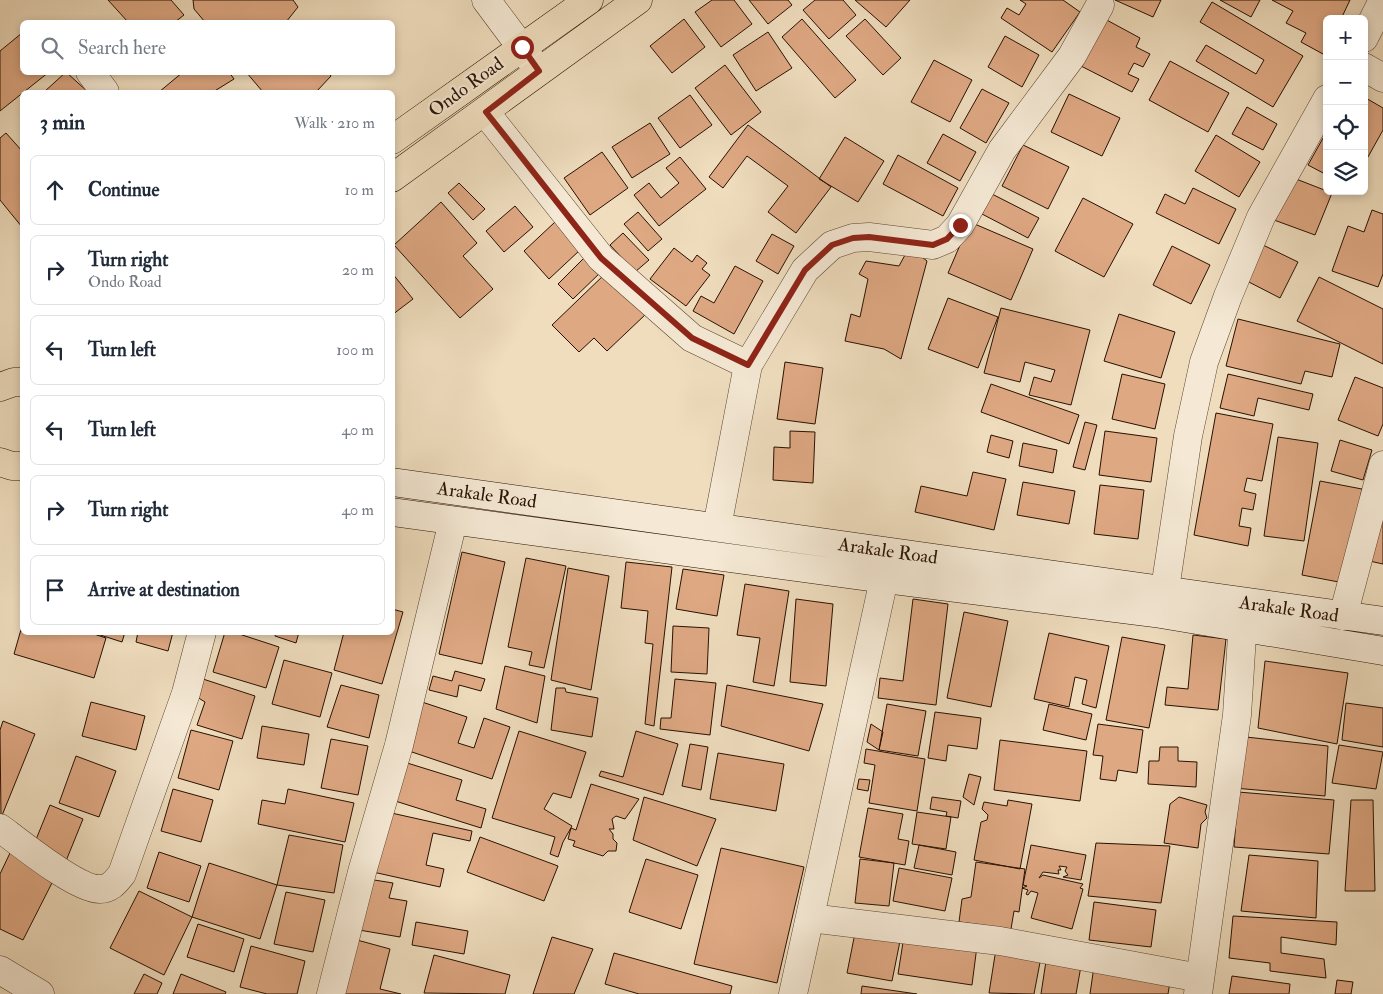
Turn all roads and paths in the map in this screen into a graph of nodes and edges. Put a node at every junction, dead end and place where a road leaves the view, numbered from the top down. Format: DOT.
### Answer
graph roads {
  1 [pos="486,0"];
  2 [pos="588,0"];
  3 [pos="638,0"];
  4 [pos="1383,0"];
  5 [pos="1100,5"];
  6 [pos="1368,30"];
  7 [pos="522,47"];
  8 [pos="1368,69"];
  9 [pos="539,71"];
  10 [pos="92,75"];
  11 [pos="1383,78"];
  12 [pos="104,90"];
  13 [pos="1324,105"];
  14 [pos="486,112"];
  15 [pos="395,138"];
  16 [pos="395,176"];
  17 [pos="748,365"];
  18 [pos="20,382"];
  19 [pos="0,387"];
  20 [pos="0,462"];
  21 [pos="1383,465"];
  22 [pos="20,466"];
  23 [pos="395,482"];
  24 [pos="395,512"];
  25 [pos="453,522"];
  26 [pos="717,527"];
  27 [pos="884,579"];
  28 [pos="1165,589"];
  29 [pos="1242,615"];
  30 [pos="1343,616"];
  31 [pos="1383,622"];
  32 [pos="201,635"];
  33 [pos="1383,650"];
  34 [pos="0,828"];
  35 [pos="810,918"];
  36 [pos="0,970"];
  37 [pos="1199,986"];
  38 [pos="40,994"];
  39 [pos="331,994"];
  40 [pos="793,994"];
  1 -- 7 [label="street"];
  2 -- 7 [label="main road, Ondo Road"];
  3 -- 9 [label="main road, Ondo Road"];
  4 -- 6 [label="street"];
  5 -- 17 [label="street"];
  7 -- 9 [label="street"];
  7 -- 15 [label="main road, Ondo Road"];
  8 -- 11 [label="street"];
  9 -- 14 [label="main road, Ondo Road"];
  10 -- 12 [label="street"];
  13 -- 28 [label="street"];
  14 -- 16 [label="main road, Ondo Road"];
  14 -- 17 [label="street"];
  17 -- 26 [label="street"];
  18 -- 19 [label="main road"];
  20 -- 22 [label="main road"];
  21 -- 30 [label="street"];
  23 -- 26 [label="street, Arakale Road"];
  24 -- 25 [label="street, Arakale Road"];
  25 -- 27 [label="street, Arakale Road"];
  25 -- 39 [label="street"];
  26 -- 28 [label="street, Arakale Road"];
  27 -- 29 [label="street, Arakale Road"];
  27 -- 35 [label="street"];
  28 -- 29 [label="street, Arakale Road"];
  29 -- 30 [label="street, Arakale Road"];
  29 -- 33 [label="street, Arakale Road"];
  29 -- 37 [label="street"];
  30 -- 31 [label="street, Arakale Road"];
  32 -- 34 [label="street"];
  35 -- 37 [label="street"];
  35 -- 40 [label="street"];
  36 -- 38 [label="street"];
}
